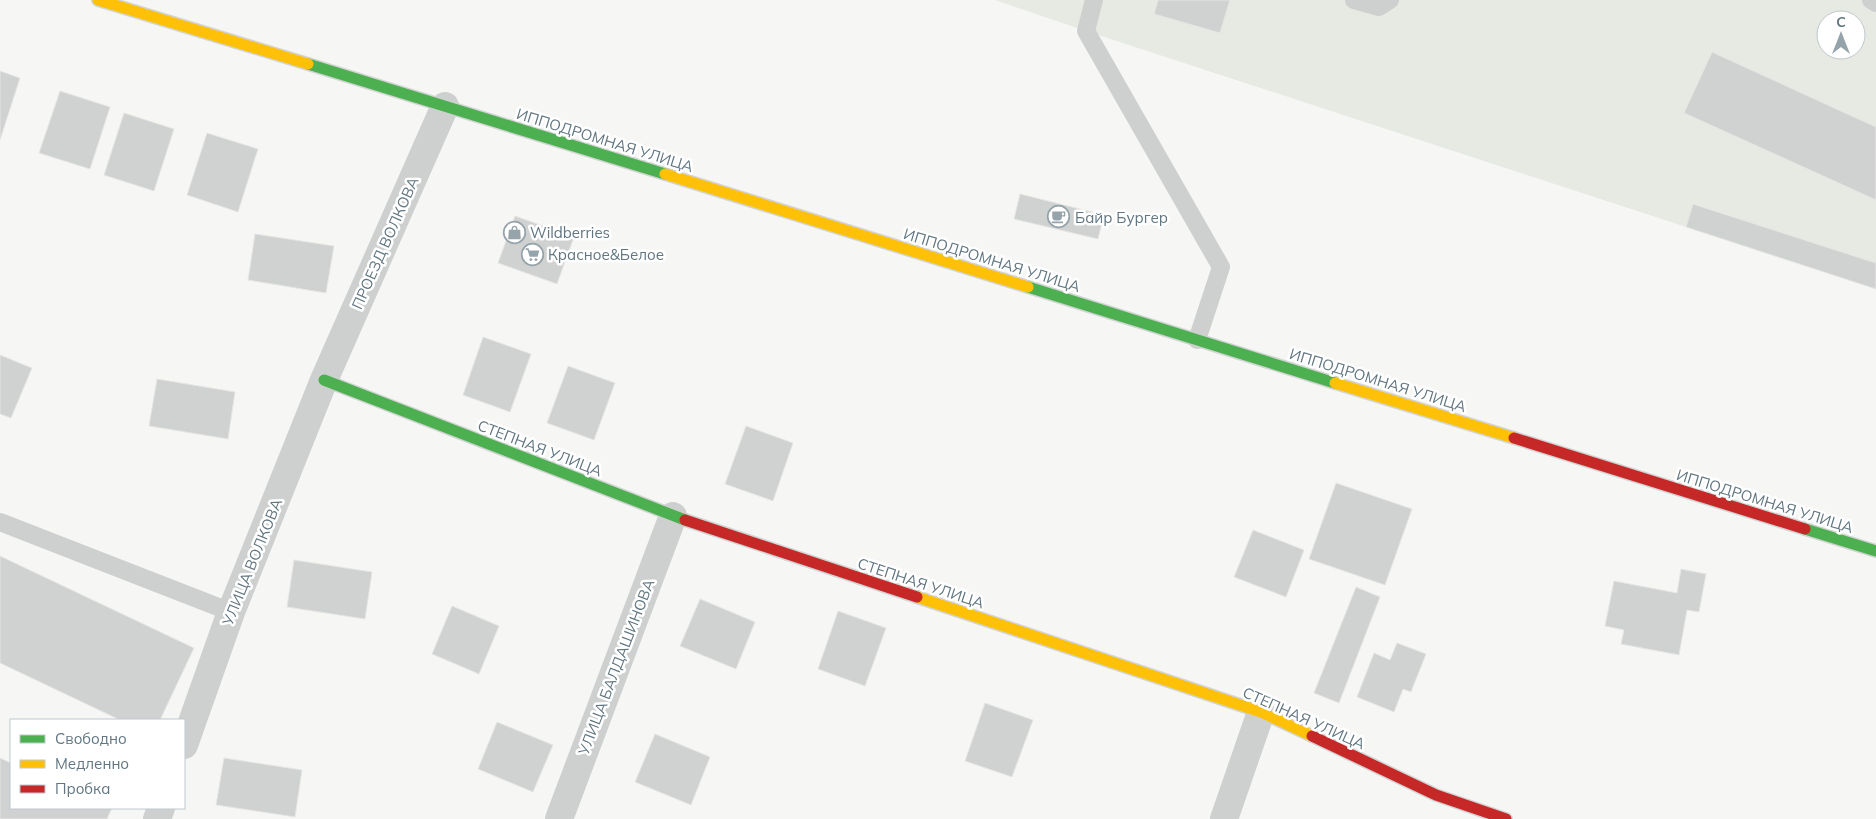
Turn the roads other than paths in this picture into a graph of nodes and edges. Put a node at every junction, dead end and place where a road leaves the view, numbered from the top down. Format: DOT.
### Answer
graph roads {
  1 [pos="98,0"];
  2 [pos="1094,0"];
  3 [pos="1354,0"];
  4 [pos="1390,0"];
  5 [pos="1871,0"];
  6 [pos="1876,3"];
  7 [pos="445,106"];
  8 [pos="1198,340"];
  9 [pos="324,380"];
  10 [pos="673,516"];
  11 [pos="0,522"];
  12 [pos="1876,551"];
  13 [pos="232,612"];
  14 [pos="1261,712"];
  15 [pos="185,742"];
  16 [pos="559,819"];
  17 [pos="1224,819"];
  18 [pos="1506,819"];
  1 -- 7 [label="main road, ИППОДРОМНАЯ УЛИЦА"];
  2 -- 8 [label="lane"];
  3 -- 4 [label="lane"];
  5 -- 6 [label="lane"];
  7 -- 8 [label="main road, ИППОДРОМНАЯ УЛИЦА"];
  7 -- 9 [label="street, ПРОЕЗД ВОЛКОВА"];
  8 -- 12 [label="main road, ИППОДРОМНАЯ УЛИЦА"];
  9 -- 10 [label="main road, СТЕПНАЯ УЛИЦА"];
  9 -- 13 [label="street, УЛИЦА ВОЛКОВА"];
  10 -- 14 [label="main road, СТЕПНАЯ УЛИЦА"];
  10 -- 16 [label="street, УЛИЦА БАЛДАШИНОВА"];
  11 -- 13 [label="lane"];
  13 -- 15 [label="street, УЛИЦА ВОЛКОВА"];
  14 -- 17 [label="street"];
  14 -- 18 [label="main road, СТЕПНАЯ УЛИЦА"];
}
